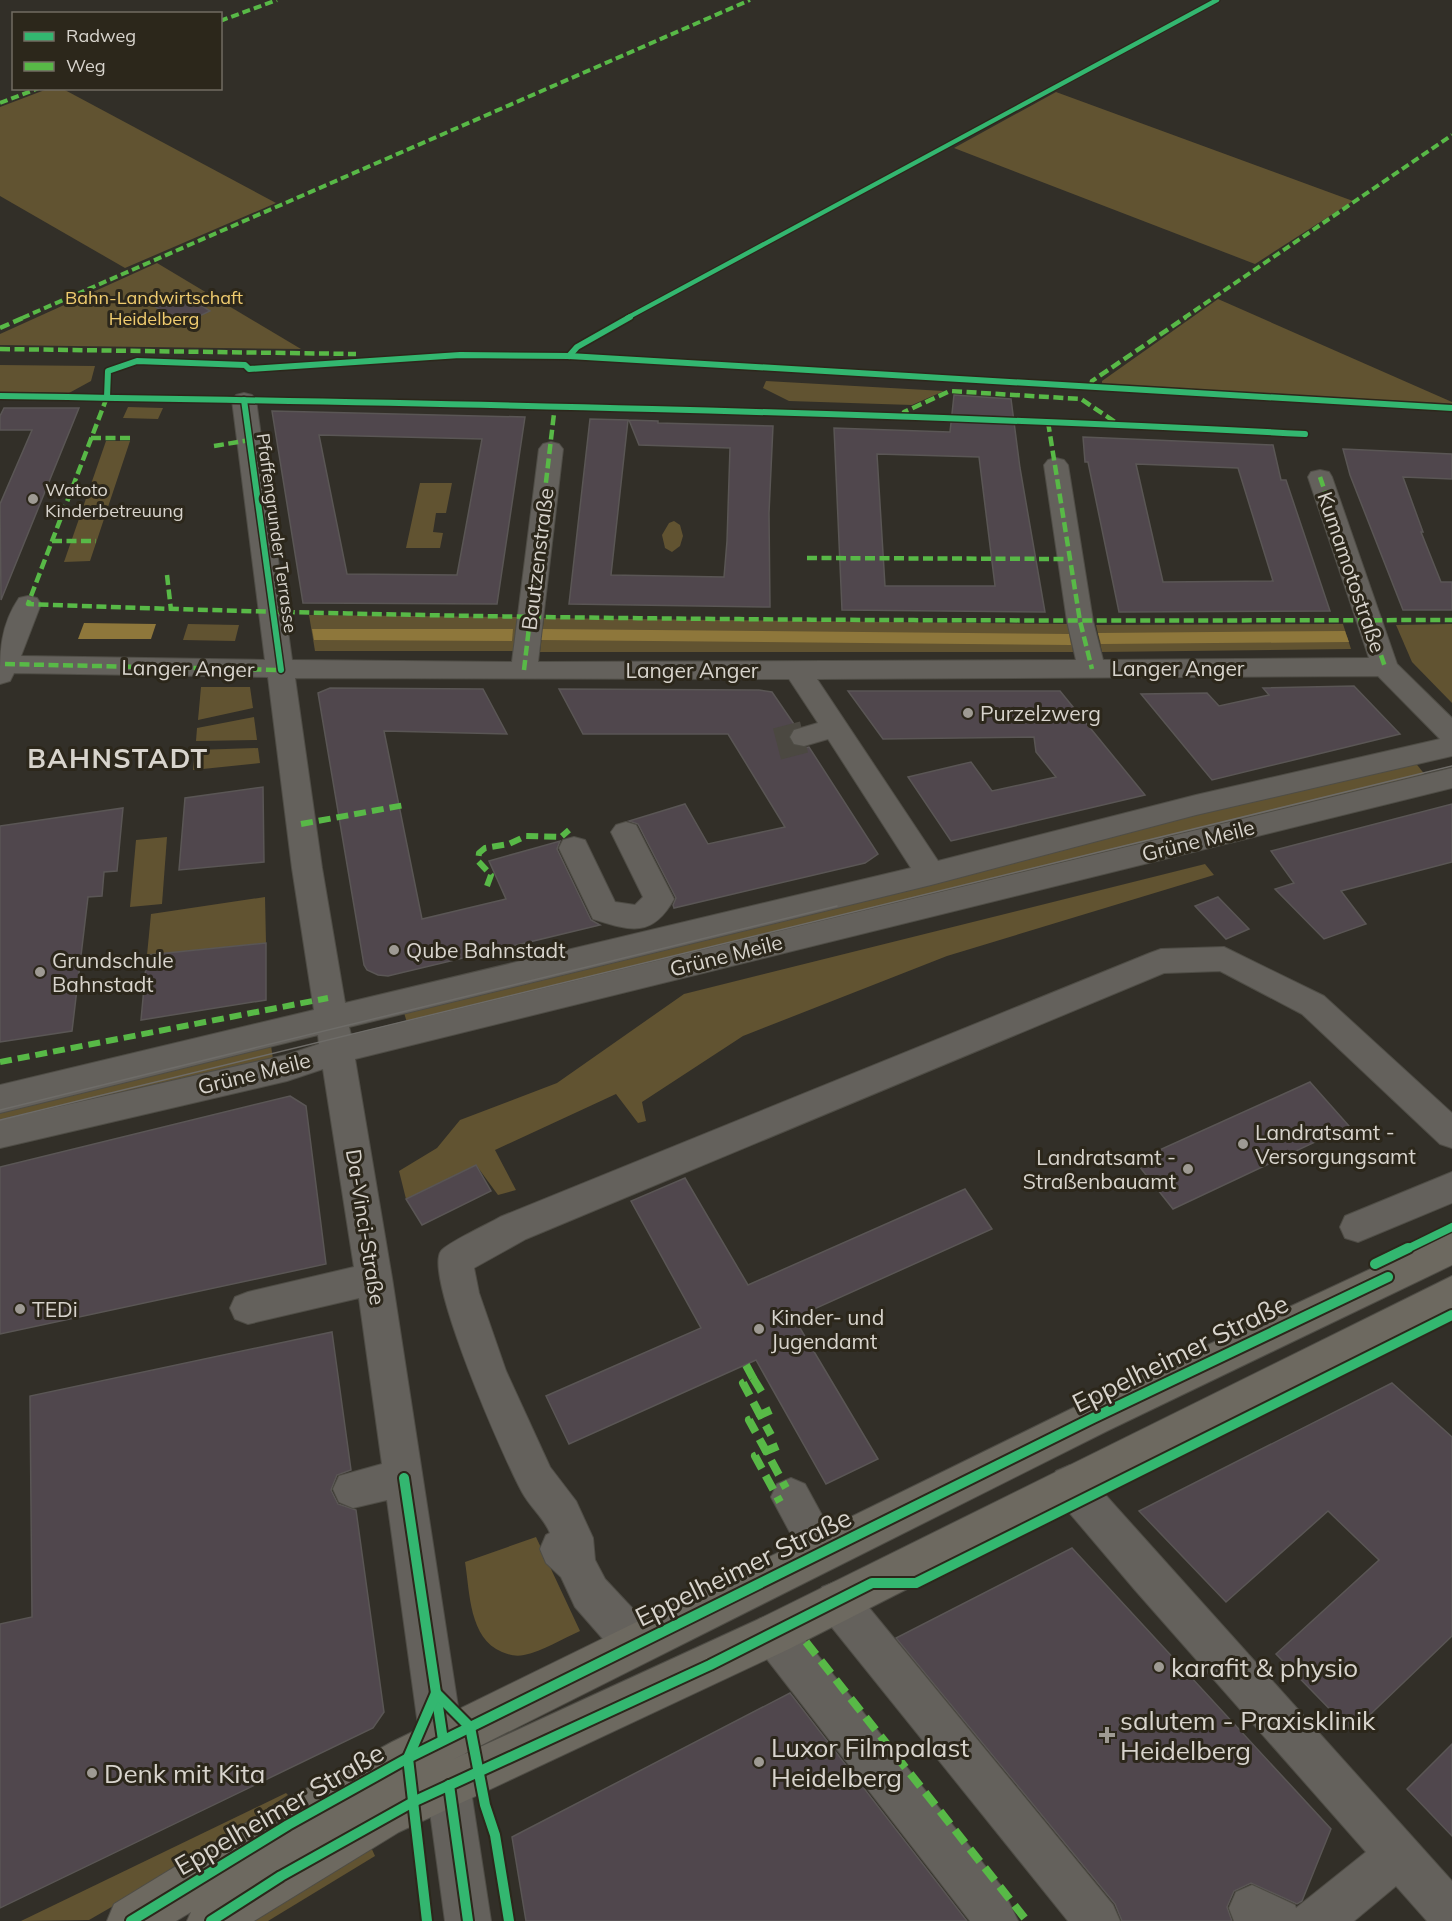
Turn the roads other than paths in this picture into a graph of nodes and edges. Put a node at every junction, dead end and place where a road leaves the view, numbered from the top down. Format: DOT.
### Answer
graph roads {
  1 [pos="244,400"];
  2 [pos="551,449"];
  3 [pos="1056,465"];
  4 [pos="1320,477"];
  5 [pos="28,604"];
  6 [pos="1385,667"];
  7 [pos="2,668"];
  8 [pos="1092,669"];
  9 [pos="281,670"];
  10 [pos="524,670"];
  11 [pos="797,670"];
  12 [pos="834,728"];
  13 [pos="1452,735"];
  14 [pos="804,737"];
  15 [pos="1452,746"];
  16 [pos="1452,778"];
  17 [pos="626,832"];
  18 [pos="574,848"];
  19 [pos="931,874"];
  20 [pos="334,1035"];
  21 [pos="0,1099"];
  22 [pos="0,1134"];
  23 [pos="1452,1134"];
  24 [pos="1452,1187"];
  25 [pos="1358,1227"];
  26 [pos="1452,1247"];
  27 [pos="374,1278"];
  28 [pos="1452,1293"];
  29 [pos="248,1308"];
  30 [pos="404,1478"];
  31 [pos="1070,1484"];
  32 [pos="353,1490"];
  33 [pos="791,1497"];
  34 [pos="822,1552"];
  35 [pos="837,1601"];
  36 [pos="774,1634"];
  37 [pos="630,1647"];
  38 [pos="446,1763"];
  39 [pos="1399,1854"];
  40 [pos="1452,1915"];
  41 [pos="131,1921"];
  42 [pos="211,1921"];
  43 [pos="468,1921"];
  44 [pos="995,1921"];
  45 [pos="1097,1921"];
  46 [pos="1314,1921"];
  1 -- 9 [label="street, Pfaffengrunder Terrasse"];
  2 -- 10 [label="street, Bautzenstraße"];
  3 -- 8 [label="street"];
  4 -- 6 [label="street, Kumamotostraße"];
  5 -- 7 [label="street"];
  6 -- 8 [label="street, Langer Anger"];
  6 -- 13 [label="street"];
  7 -- 9 [label="street, Langer Anger"];
  8 -- 11 [label="street, Langer Anger"];
  9 -- 10 [label="street, Langer Anger"];
  9 -- 20 [label="street, Da-Vinci-Straße"];
  10 -- 11 [label="street, Langer Anger"];
  11 -- 12 [label="street"];
  12 -- 14 [label="street"];
  12 -- 19 [label="street"];
  15 -- 19 [label="street, Grüne Meile"];
  16 -- 20 [label="street, Grüne Meile"];
  17 -- 18 [label="street"];
  19 -- 20 [label="street, Grüne Meile"];
  20 -- 21 [label="street, Grüne Meile"];
  20 -- 22 [label="street, Grüne Meile"];
  20 -- 27 [label="street, Da-Vinci-Straße"];
  23 -- 37 [label="street"];
  24 -- 25 [label="street"];
  26 -- 34 [label="main road, Eppelheimer Straße"];
  27 -- 29 [label="street"];
  27 -- 30 [label="street, Da-Vinci-Straße"];
  28 -- 31 [label="main road, Eppelheimer Straße"];
  30 -- 32 [label="street"];
  30 -- 38 [label="street, Da-Vinci-Straße"];
  31 -- 35 [label="main road, Eppelheimer Straße"];
  31 -- 39 [label="street"];
  33 -- 34 [label="street"];
  34 -- 37 [label="main road, Eppelheimer Straße"];
  35 -- 36 [label="main road, Eppelheimer Straße"];
  35 -- 45 [label="street"];
  36 -- 38 [label="main road, Eppelheimer Straße"];
  36 -- 44 [label="street"];
  37 -- 38 [label="main road, Eppelheimer Straße"];
  38 -- 41 [label="main road, Eppelheimer Straße"];
  38 -- 42 [label="main road, Eppelheimer Straße"];
  38 -- 43 [label="street, Da-Vinci-Straße"];
  39 -- 40 [label="street"];
  39 -- 46 [label="street"];
}
